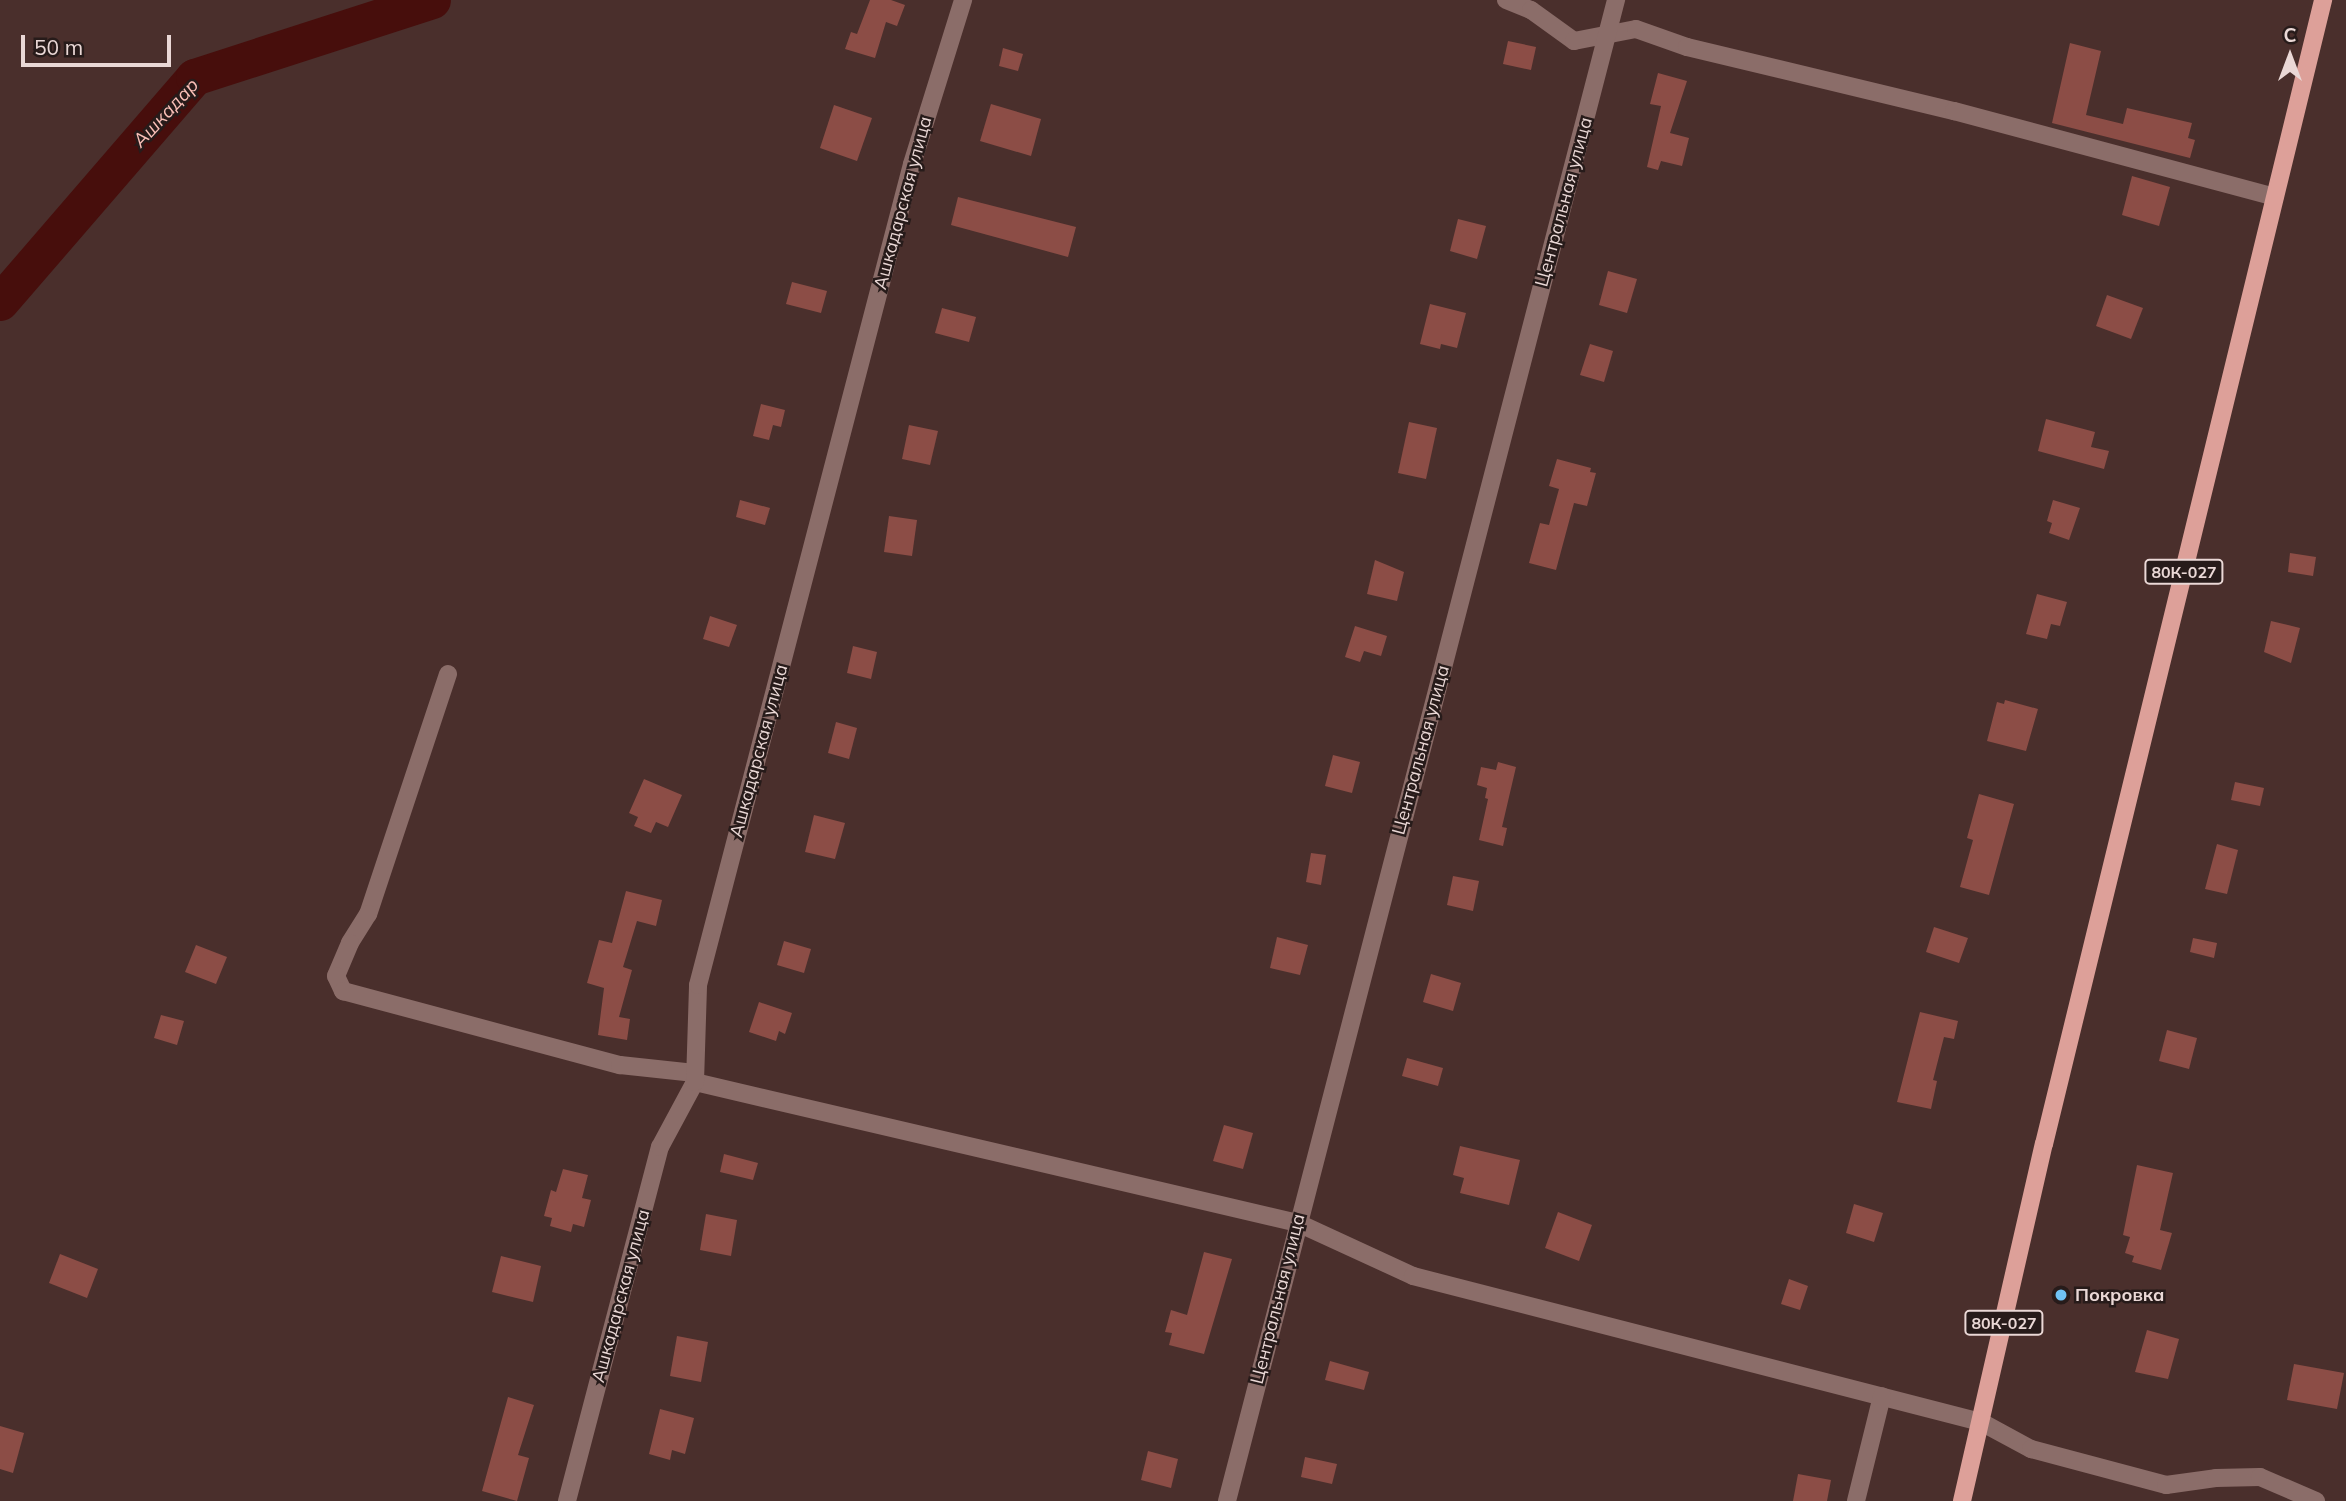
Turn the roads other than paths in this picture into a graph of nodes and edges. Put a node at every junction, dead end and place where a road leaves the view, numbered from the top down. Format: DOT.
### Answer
graph roads {
  1 [pos="963,0"];
  2 [pos="1506,0"];
  3 [pos="1616,0"];
  4 [pos="2323,0"];
  5 [pos="1606,36"];
  6 [pos="2275,197"];
  7 [pos="448,674"];
  8 [pos="695,1078"];
  9 [pos="1298,1223"];
  10 [pos="1882,1396"];
  11 [pos="1981,1422"];
  12 [pos="567,1501"];
  13 [pos="1227,1501"];
  14 [pos="1856,1501"];
  15 [pos="1962,1501"];
  16 [pos="2316,1501"];
  1 -- 8 [label="street, Ашкадарская улица"];
  2 -- 5 [label="street"];
  3 -- 5 [label="street, Центральная улица"];
  4 -- 6 [label="main road, 80К-027"];
  5 -- 6 [label="street"];
  5 -- 9 [label="street, Центральная улица"];
  6 -- 11 [label="main road, 80К-027"];
  7 -- 8 [label="street"];
  8 -- 9 [label="street"];
  8 -- 12 [label="street, Ашкадарская улица"];
  9 -- 10 [label="street"];
  9 -- 13 [label="street, Центральная улица"];
  10 -- 11 [label="street"];
  10 -- 14 [label="street"];
  11 -- 15 [label="main road, 80К-027"];
  11 -- 16 [label="street"];
}
